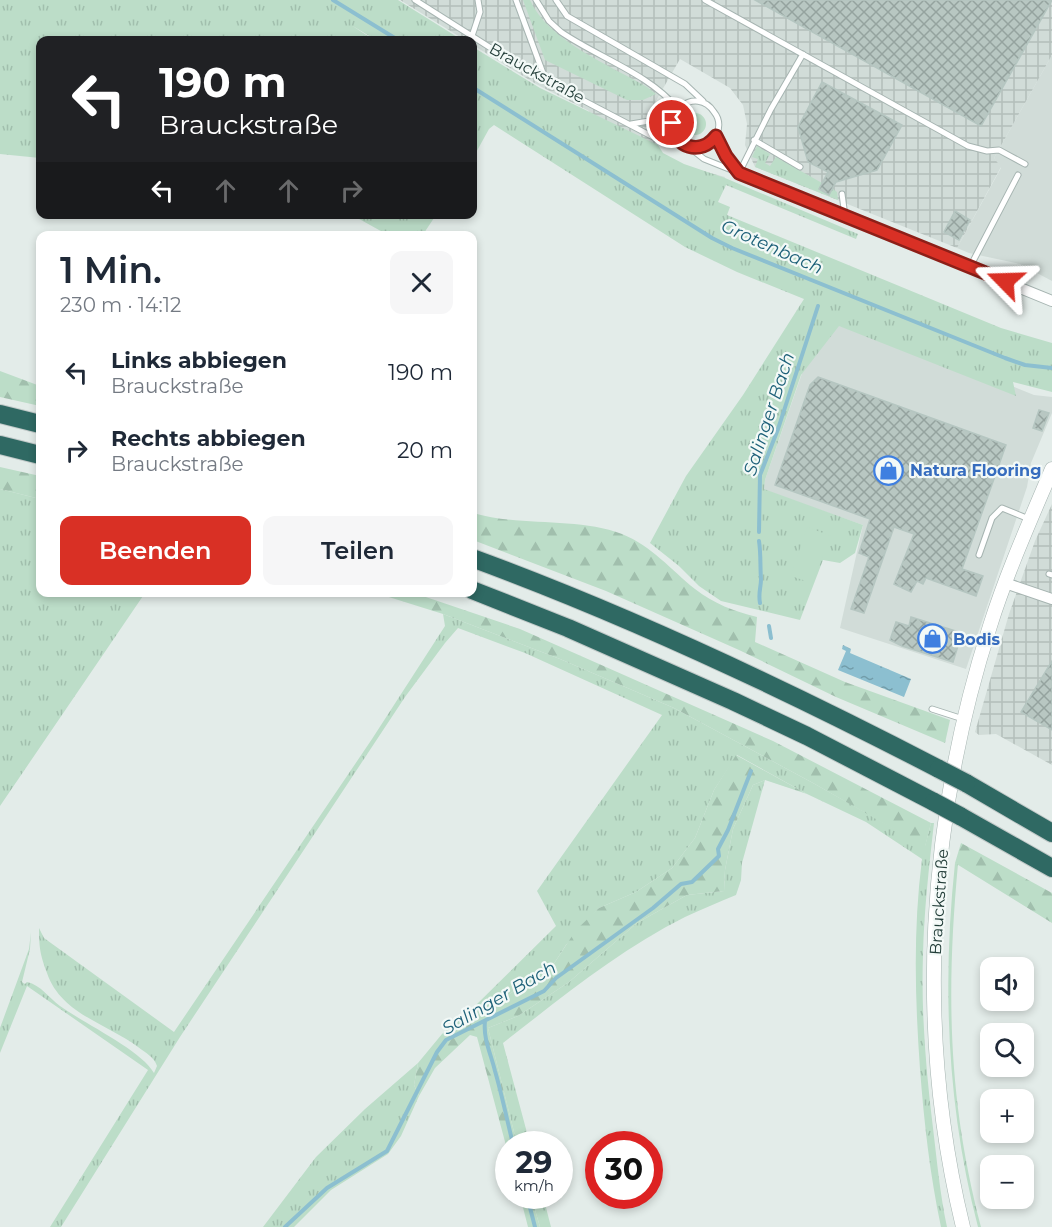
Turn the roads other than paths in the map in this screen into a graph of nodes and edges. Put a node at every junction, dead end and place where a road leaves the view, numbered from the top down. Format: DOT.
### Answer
graph roads {
  1 [pos="415,0"];
  2 [pos="477,0"];
  3 [pos="516,0"];
  4 [pos="536,0"];
  5 [pos="556,0"];
  6 [pos="705,0"];
  7 [pos="472,36"];
  8 [pos="477,39"];
  9 [pos="803,54"];
  10 [pos="546,81"];
  11 [pos="707,104"];
  12 [pos="678,109"];
  13 [pos="673,117"];
  14 [pos="631,124"];
  15 [pos="716,136"];
  16 [pos="754,140"];
  17 [pos="680,143"];
  18 [pos="689,148"];
  19 [pos="1025,164"];
  20 [pos="800,166"];
  21 [pos="739,173"];
  22 [pos="1018,176"];
  23 [pos="842,194"];
  24 [pos="845,216"];
  25 [pos="970,267"];
  26 [pos="1052,301"];
  27 [pos="0,414"];
  28 [pos="36,423"];
  29 [pos="0,445"];
  30 [pos="36,455"];
  31 [pos="1052,469"];
  32 [pos="1031,520"];
  33 [pos="979,555"];
  34 [pos="477,560"];
  35 [pos="1005,583"];
  36 [pos="477,592"];
  37 [pos="1052,598"];
  38 [pos="932,709"];
  39 [pos="964,719"];
  40 [pos="1052,833"];
  41 [pos="1052,868"];
  42 [pos="963,1227"];
  1 -- 7 [label="lane, Brauckstraße"];
  2 -- 7 [label="lane"];
  3 -- 10 [label="lane"];
  4 -- 12 [label="lane"];
  5 -- 11 [label="lane"];
  6 -- 9 [label="lane"];
  8 -- 10 [label="lane, Brauckstraße"];
  9 -- 16 [label="lane"];
  9 -- 19 [label="lane"];
  10 -- 14 [label="lane, Brauckstraße"];
  11 -- 12 [label="lane"];
  11 -- 15 [label="lane"];
  12 -- 13 [label="lane"];
  13 -- 14 [label="lane"];
  13 -- 17 [label="lane"];
  14 -- 17 [label="lane, Brauckstraße"];
  15 -- 18 [label="lane"];
  15 -- 21 [label="lane"];
  16 -- 20 [label="lane"];
  16 -- 21 [label="lane"];
  17 -- 18 [label="lane, Brauckstraße"];
  18 -- 21 [label="lane, Brauckstraße"];
  21 -- 24 [label="street, Brauckstraße"];
  22 -- 25 [label="lane"];
  23 -- 24 [label="lane"];
  24 -- 25 [label="street, Brauckstraße"];
  25 -- 26 [label="street, Brauckstraße"];
  27 -- 28 [label="highway"];
  29 -- 30 [label="highway"];
  31 -- 32 [label="street, Brauckstraße"];
  32 -- 33 [label="lane"];
  32 -- 35 [label="street, Brauckstraße"];
  34 -- 40 [label="highway, bridge"];
  35 -- 37 [label="street"];
  35 -- 39 [label="street, Brauckstraße"];
  36 -- 41 [label="highway, bridge"];
  38 -- 39 [label="lane"];
  39 -- 42 [label="street, Brauckstraße"];
}
